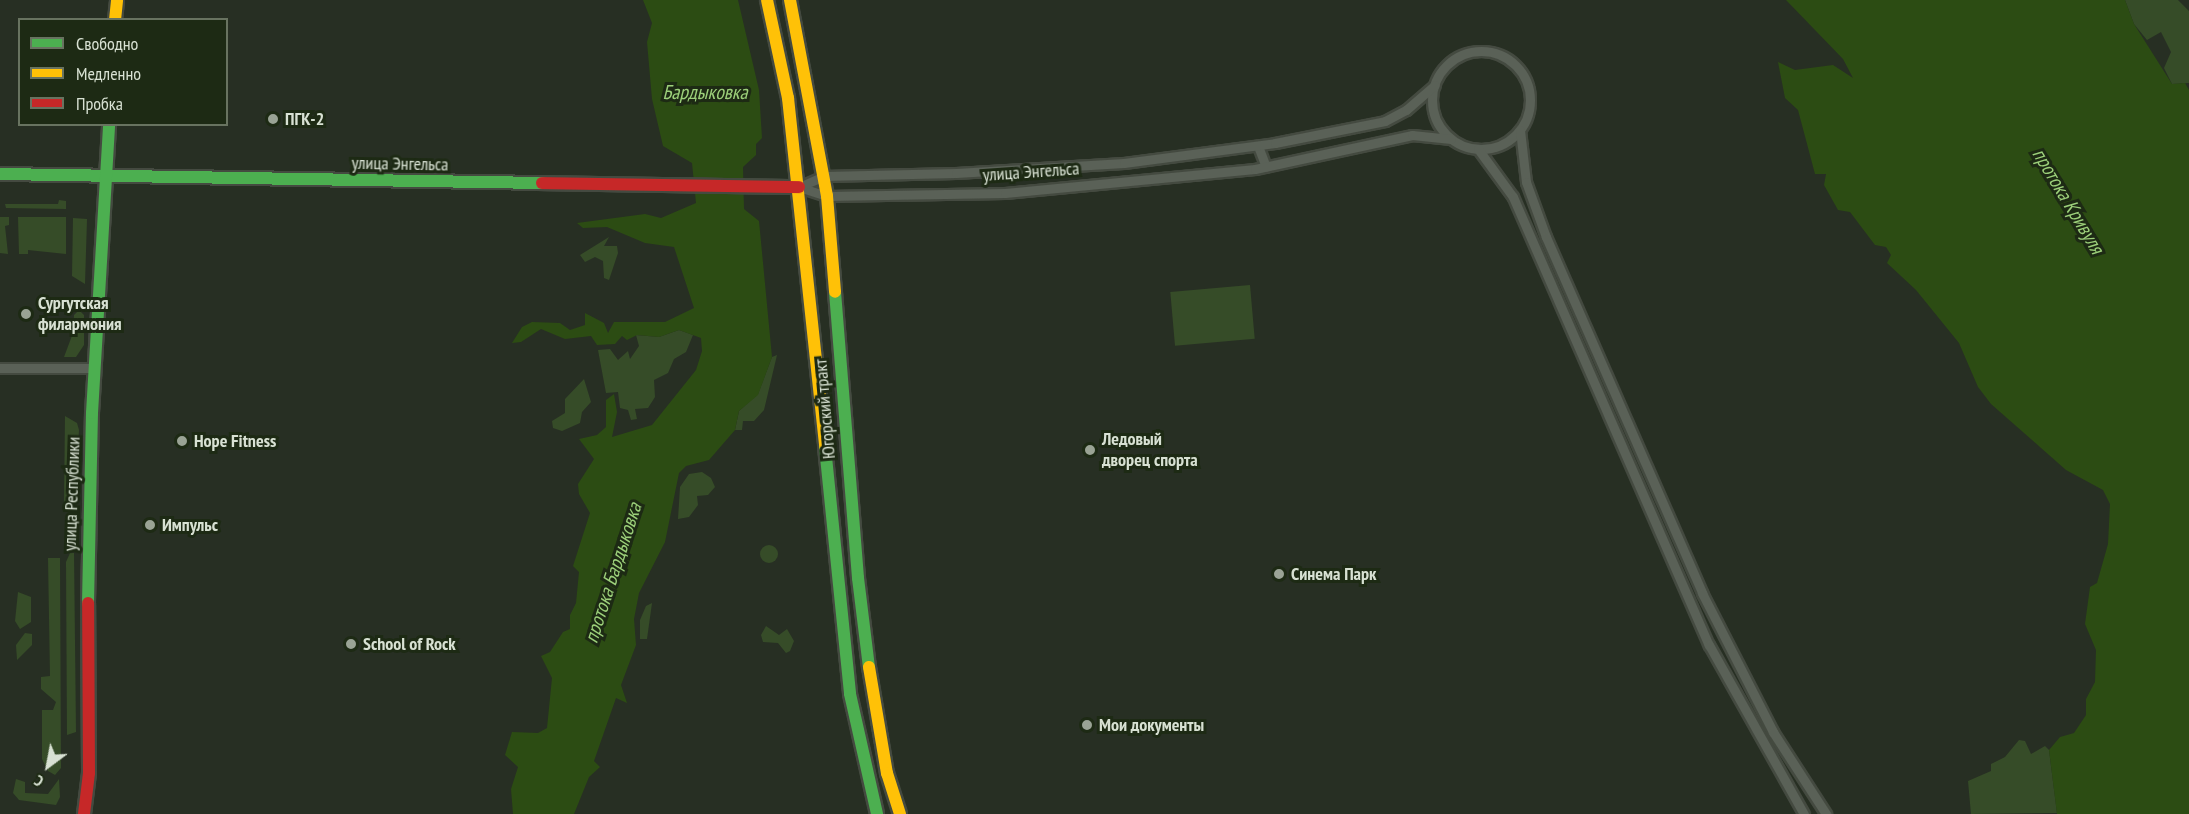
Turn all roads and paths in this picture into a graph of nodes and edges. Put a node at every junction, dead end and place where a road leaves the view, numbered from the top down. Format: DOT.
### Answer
graph roads {
  1 [pos="117,0"];
  2 [pos="767,0"];
  3 [pos="790,0"];
  4 [pos="116,18"];
  5 [pos="1435,85"];
  6 [pos="109,126"];
  7 [pos="1520,130"];
  8 [pos="1451,139"];
  9 [pos="1258,146"];
  10 [pos="1478,149"];
  11 [pos="1266,167"];
  12 [pos="0,174"];
  13 [pos="106,175"];
  14 [pos="824,176"];
  15 [pos="799,187"];
  16 [pos="828,196"];
  17 [pos="0,368"];
  18 [pos="95,368"];
  19 [pos="84,814"];
  20 [pos="877,814"];
  21 [pos="900,814"];
  22 [pos="1804,814"];
  23 [pos="1826,814"];
  1 -- 4 [label="main road"];
  2 -- 15 [label="main road, Югорский тракт"];
  3 -- 14 [label="main road, Югорский тракт"];
  5 -- 7 [label="street"];
  5 -- 8 [label="street"];
  5 -- 9 [label="street, улица Энгельса"];
  6 -- 13 [label="main road, улица Республики"];
  7 -- 10 [label="street"];
  7 -- 23 [label="street"];
  8 -- 10 [label="street"];
  8 -- 11 [label="street, улица Энгельса"];
  9 -- 11 [label="street"];
  9 -- 14 [label="street, улица Энгельса"];
  10 -- 22 [label="street"];
  11 -- 16 [label="street, улица Энгельса"];
  12 -- 13 [label="main road, улица Энгельса"];
  13 -- 15 [label="main road, улица Энгельса"];
  13 -- 18 [label="main road, улица Республики"];
  14 -- 15 [label="street, улица Энгельса"];
  14 -- 16 [label="main road, Югорский тракт"];
  15 -- 16 [label="street, улица Энгельса"];
  15 -- 20 [label="main road, Югорский тракт"];
  16 -- 21 [label="main road, Югорский тракт"];
  17 -- 18 [label="street"];
  18 -- 19 [label="main road, улица Республики"];
}
